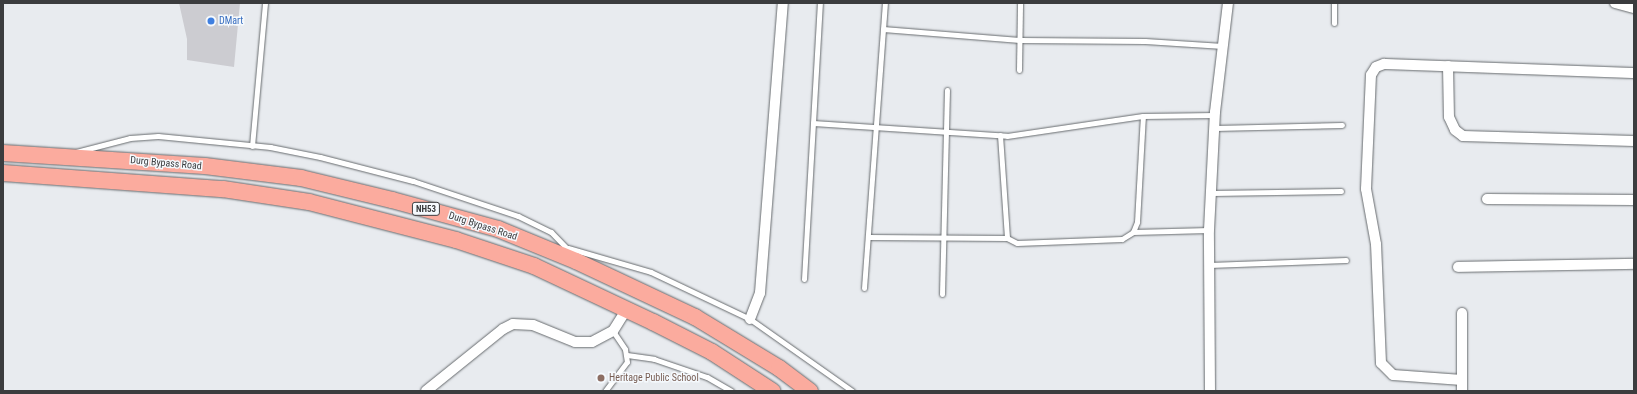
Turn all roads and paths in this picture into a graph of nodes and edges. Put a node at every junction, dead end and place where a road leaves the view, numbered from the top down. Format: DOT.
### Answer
graph roads {
  1 [pos="265,3"];
  2 [pos="783,3"];
  3 [pos="820,3"];
  4 [pos="885,3"];
  5 [pos="1020,3"];
  6 [pos="1228,3"];
  7 [pos="1334,3"];
  8 [pos="1615,3"];
  9 [pos="1634,8"];
  10 [pos="1334,23"];
  11 [pos="883,29"];
  12 [pos="1020,40"];
  13 [pos="1224,46"];
  14 [pos="1448,66"];
  15 [pos="1019,70"];
  16 [pos="1634,73"];
  17 [pos="947,90"];
  18 [pos="1215,115"];
  19 [pos="1143,116"];
  20 [pos="813,123"];
  21 [pos="1342,125"];
  22 [pos="875,128"];
  23 [pos="1216,128"];
  24 [pos="947,133"];
  25 [pos="1000,135"];
  26 [pos="1634,141"];
  27 [pos="252,146"];
  28 [pos="3,153"];
  29 [pos="61,156"];
  30 [pos="3,174"];
  31 [pos="1341,191"];
  32 [pos="1212,193"];
  33 [pos="1487,199"];
  34 [pos="1634,200"];
  35 [pos="1209,230"];
  36 [pos="1133,232"];
  37 [pos="868,237"];
  38 [pos="944,238"];
  39 [pos="1007,238"];
  40 [pos="572,254"];
  41 [pos="1346,260"];
  42 [pos="1634,264"];
  43 [pos="1209,265"];
  44 [pos="1458,267"];
  45 [pos="804,279"];
  46 [pos="864,288"];
  47 [pos="942,294"];
  48 [pos="626,310"];
  49 [pos="1462,313"];
  50 [pos="750,319"];
  51 [pos="613,331"];
  52 [pos="627,355"];
  53 [pos="1462,380"];
  54 [pos="426,391"];
  55 [pos="605,391"];
  56 [pos="731,391"];
  57 [pos="772,391"];
  58 [pos="810,391"];
  59 [pos="852,391"];
  60 [pos="1210,391"];
  61 [pos="1462,391"];
  1 -- 27 [label="lane"];
  2 -- 50 [label="street"];
  3 -- 20 [label="lane"];
  4 -- 11 [label="lane"];
  5 -- 12 [label="lane"];
  6 -- 13 [label="street"];
  7 -- 10 [label="lane"];
  8 -- 9 [label="street"];
  11 -- 12 [label="lane"];
  11 -- 22 [label="lane"];
  12 -- 13 [label="lane"];
  12 -- 15 [label="lane"];
  13 -- 18 [label="street"];
  14 -- 16 [label="street"];
  14 -- 26 [label="street"];
  14 -- 53 [label="street"];
  17 -- 24 [label="lane"];
  18 -- 19 [label="lane"];
  18 -- 23 [label="street"];
  19 -- 25 [label="lane"];
  19 -- 36 [label="lane"];
  20 -- 22 [label="lane"];
  20 -- 45 [label="lane"];
  21 -- 23 [label="lane"];
  22 -- 24 [label="lane"];
  22 -- 37 [label="lane"];
  23 -- 32 [label="street"];
  24 -- 25 [label="lane"];
  24 -- 38 [label="lane"];
  25 -- 39 [label="lane"];
  27 -- 29 [label="lane"];
  27 -- 40 [label="lane"];
  28 -- 29 [label="highway, Durg Bypass Road / NH53"];
  29 -- 40 [label="highway, Durg Bypass Road / NH53"];
  30 -- 48 [label="highway, Durg Bypass Road / NH53"];
  31 -- 32 [label="lane"];
  32 -- 35 [label="street"];
  33 -- 34 [label="street"];
  35 -- 36 [label="lane"];
  35 -- 43 [label="street"];
  36 -- 39 [label="lane"];
  37 -- 38 [label="lane"];
  37 -- 46 [label="lane"];
  38 -- 39 [label="lane"];
  38 -- 47 [label="lane"];
  40 -- 50 [label="lane"];
  40 -- 58 [label="highway, Durg Bypass Road / NH53"];
  41 -- 43 [label="lane"];
  42 -- 44 [label="street"];
  43 -- 60 [label="street"];
  48 -- 51 [label="street"];
  48 -- 57 [label="highway, Durg Bypass Road / NH53"];
  49 -- 53 [label="street"];
  50 -- 59 [label="lane"];
  51 -- 52 [label="lane"];
  51 -- 54 [label="street"];
  52 -- 55 [label="lane"];
  52 -- 56 [label="lane"];
  53 -- 61 [label="street"];
}
